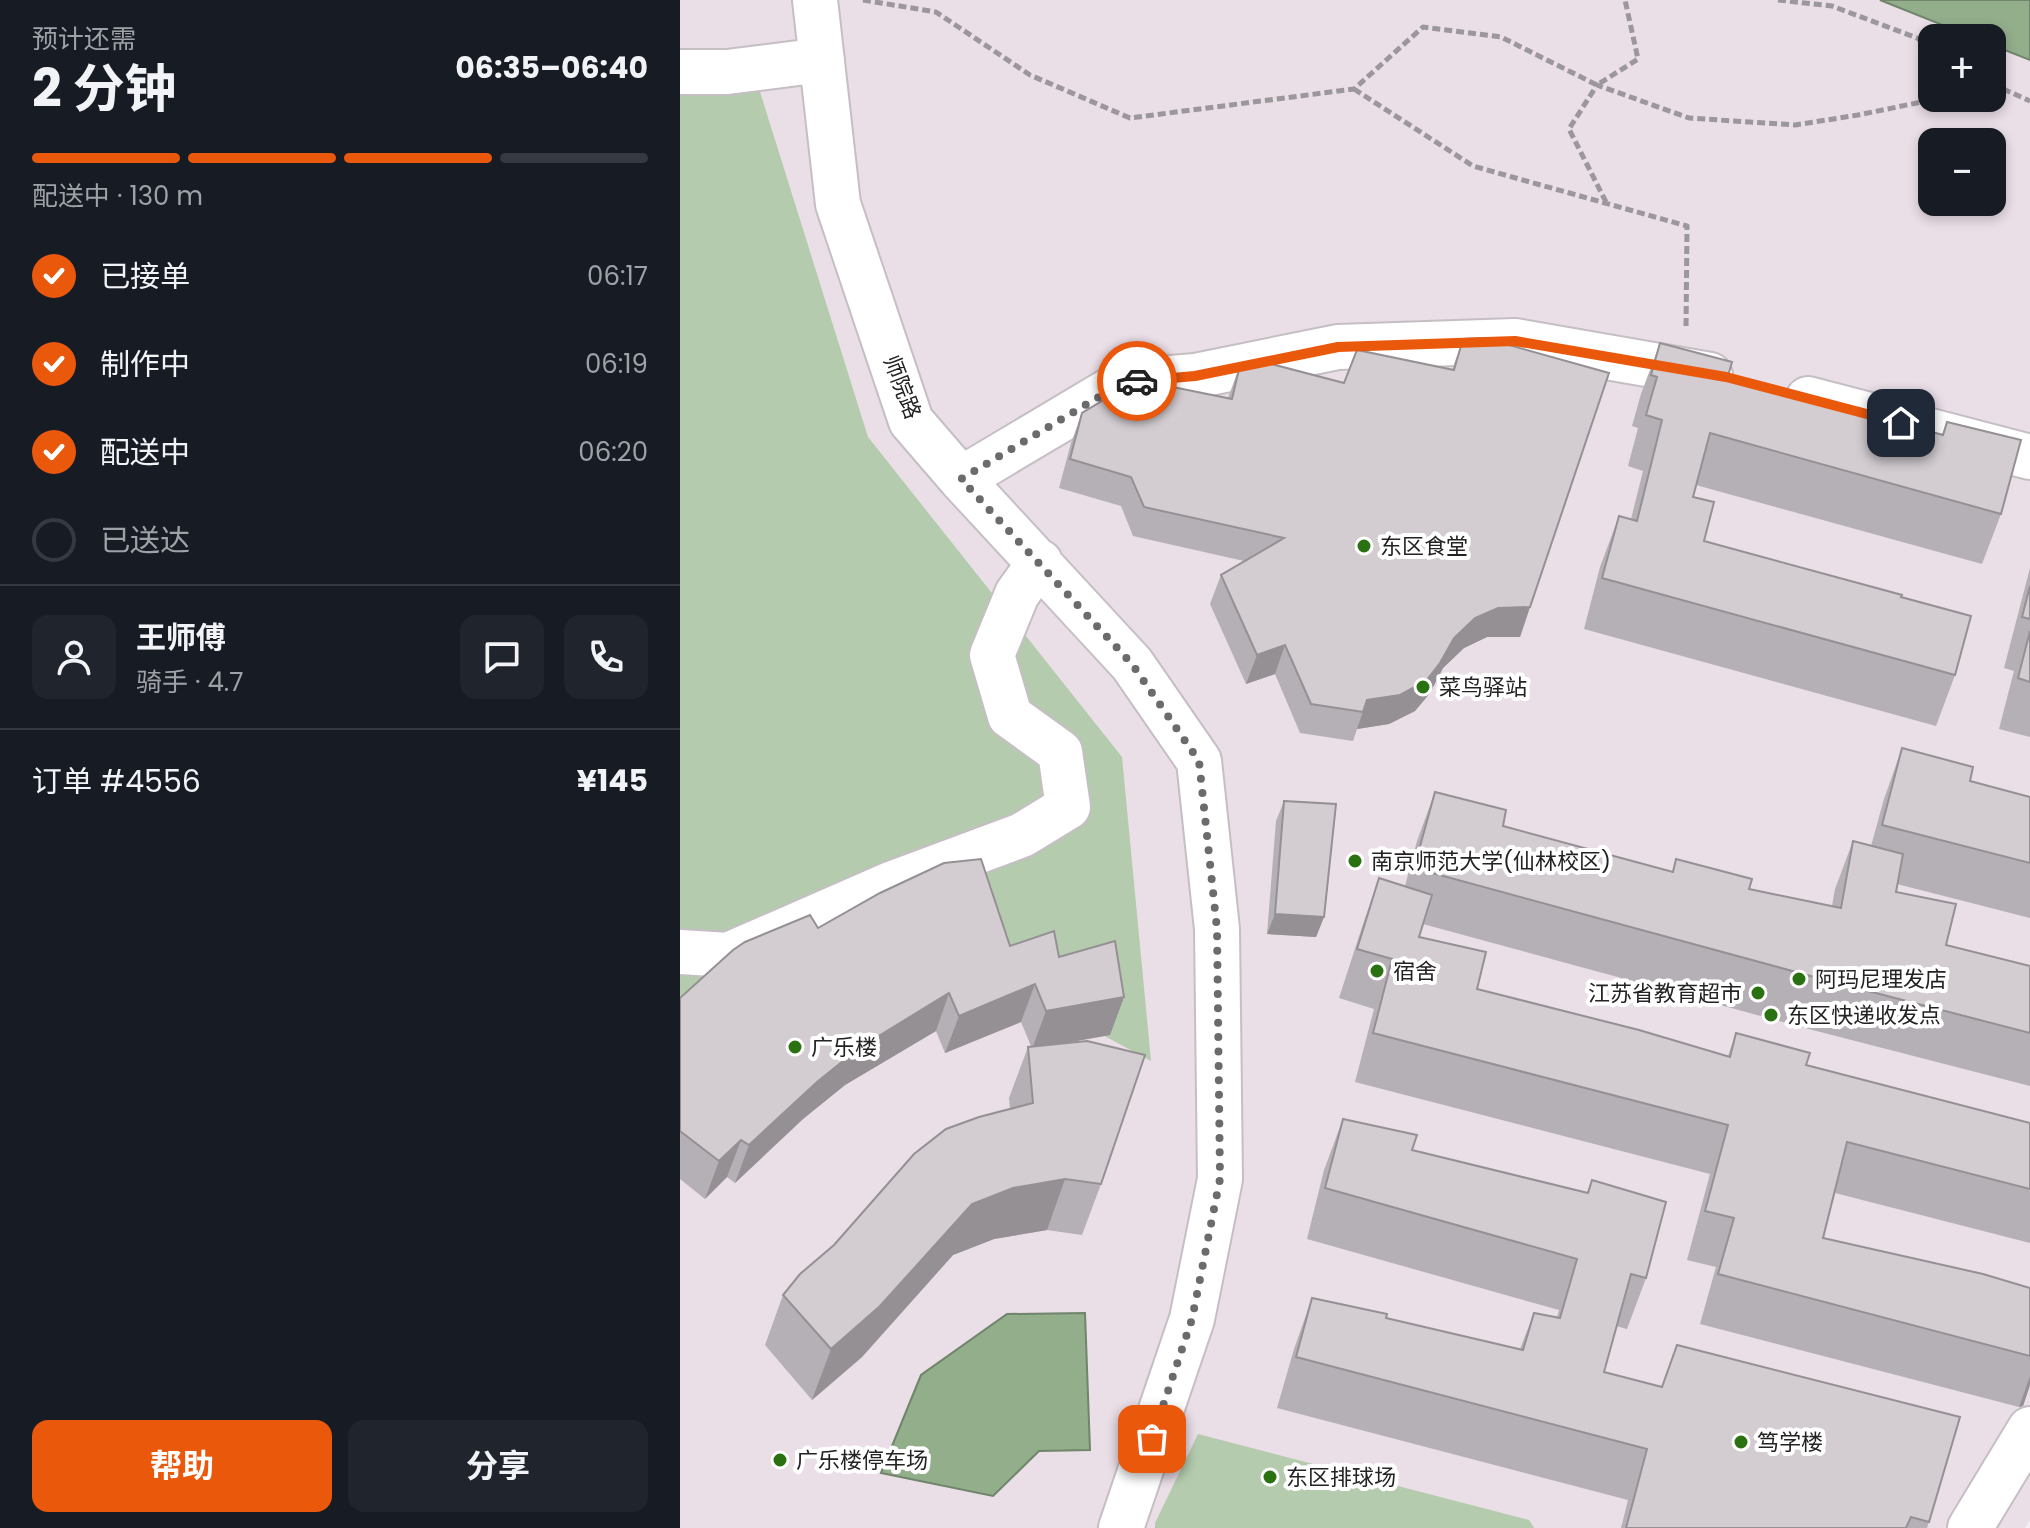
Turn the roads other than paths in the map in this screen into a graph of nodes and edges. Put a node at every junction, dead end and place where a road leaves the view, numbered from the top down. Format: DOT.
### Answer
graph roads {
  1 [pos="815,0"];
  2 [pos="822,60"];
  3 [pos="680,72"];
  4 [pos="2030,457"];
  5 [pos="961,479"];
  6 [pos="1040,562"];
  7 [pos="680,952"];
  8 [pos="2030,1429"];
  9 [pos="1121,1528"];
  10 [pos="1970,1528"];
  1 -- 2 [label="street, 师院路"];
  2 -- 3 [label="street"];
  2 -- 5 [label="street, 师院路"];
  4 -- 5 [label="street"];
  5 -- 6 [label="street, 师院路"];
  6 -- 7 [label="street"];
  6 -- 9 [label="street, 师院路"];
  8 -- 10 [label="street"];
}
